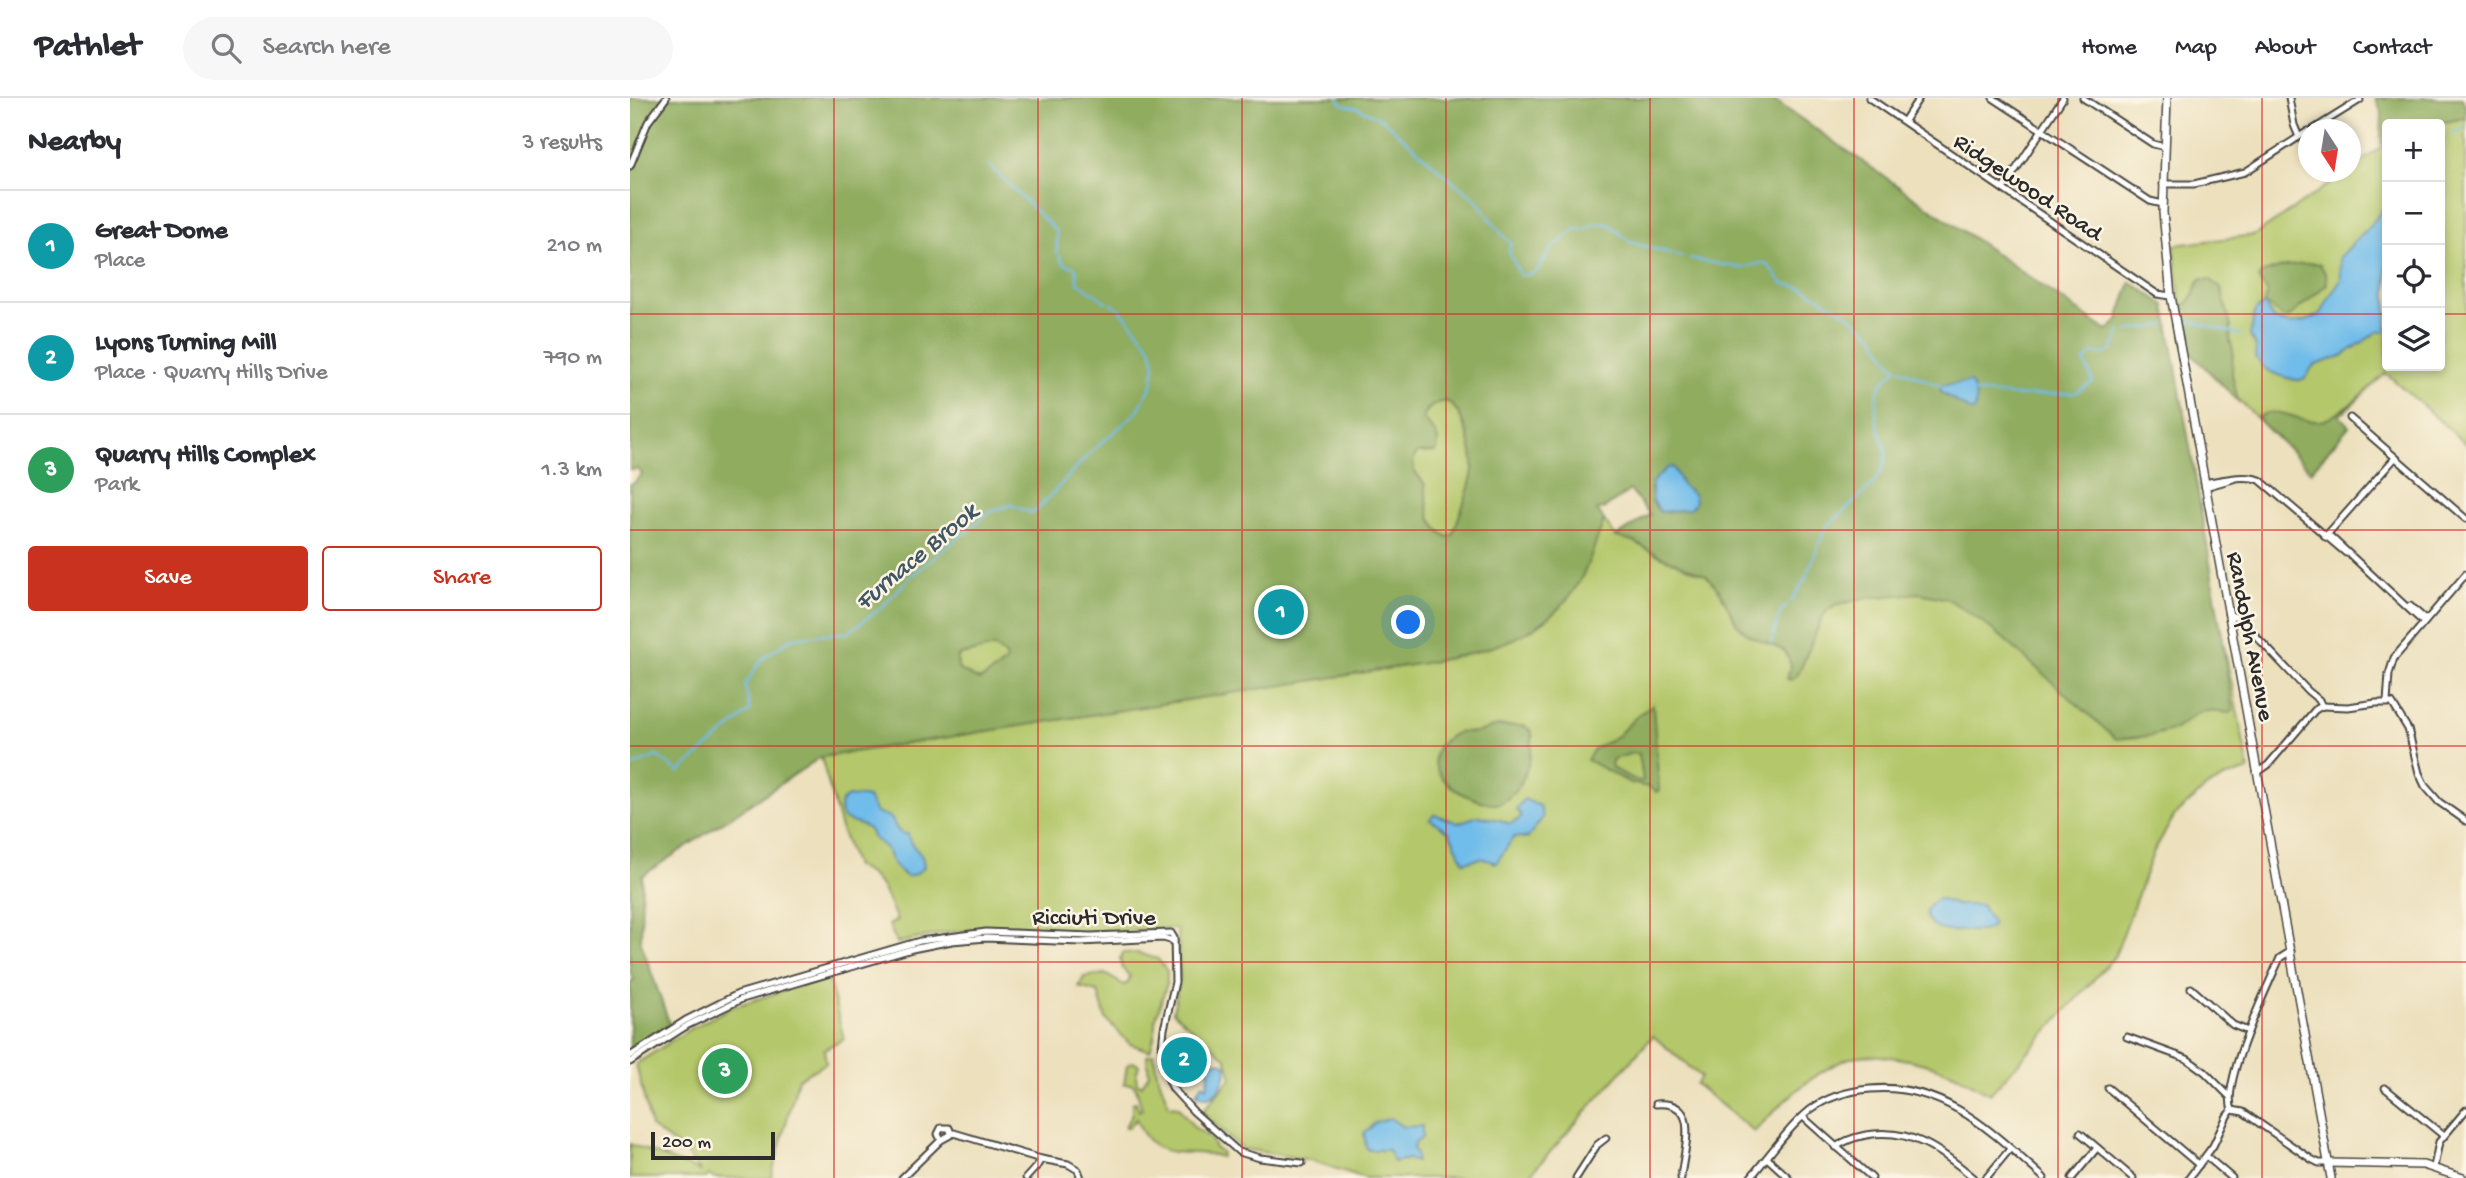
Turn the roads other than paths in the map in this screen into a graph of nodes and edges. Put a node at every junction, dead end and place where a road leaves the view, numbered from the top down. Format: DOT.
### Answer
graph roads {
  1 [pos="666,98"];
  2 [pos="1869,98"];
  3 [pos="1919,98"];
  4 [pos="1993,98"];
  5 [pos="2063,98"];
  6 [pos="2083,98"];
  7 [pos="2167,98"];
  8 [pos="2289,98"];
  9 [pos="2360,100"];
  10 [pos="2328,119"];
  11 [pos="1903,121"];
  12 [pos="2043,130"];
  13 [pos="2298,135"];
  14 [pos="2298,138"];
  15 [pos="2165,147"];
  16 [pos="630,166"];
  17 [pos="2163,184"];
  18 [pos="2003,189"];
  19 [pos="2163,204"];
  20 [pos="2171,296"];
  21 [pos="2350,418"];
  22 [pos="2395,458"];
  23 [pos="2204,485"];
  24 [pos="2466,519"];
  25 [pos="2326,535"];
  26 [pos="2466,574"];
  27 [pos="2228,614"];
  28 [pos="2425,622"];
  29 [pos="2387,702"];
  30 [pos="2322,706"];
  31 [pos="2258,772"];
  32 [pos="2466,821"];
  33 [pos="1174,942"];
  34 [pos="2291,951"];
  35 [pos="2190,988"];
  36 [pos="2248,1031"];
  37 [pos="2127,1037"];
  38 [pos="630,1056"];
  39 [pos="630,1062"];
  40 [pos="2108,1088"];
  41 [pos="2385,1088"];
  42 [pos="2229,1096"];
  43 [pos="1656,1104"];
  44 [pos="2232,1110"];
  45 [pos="2466,1110"];
  46 [pos="1803,1117"];
  47 [pos="2080,1133"];
  48 [pos="2444,1136"];
  49 [pos="1606,1138"];
  50 [pos="1836,1147"];
  51 [pos="2098,1148"];
  52 [pos="2010,1149"];
  53 [pos="2206,1156"];
  54 [pos="1767,1158"];
  55 [pos="1041,1159"];
  56 [pos="1302,1163"];
  57 [pos="2329,1163"];
  58 [pos="2199,1165"];
  59 [pos="2434,1167"];
  60 [pos="902,1178"];
  61 [pos="1026,1178"];
  62 [pos="1081,1178"];
  63 [pos="1576,1178"];
  64 [pos="1681,1178"];
  65 [pos="1750,1178"];
  66 [pos="1789,1178"];
  67 [pos="1872,1178"];
  68 [pos="1973,1178"];
  69 [pos="1986,1178"];
  70 [pos="2044,1178"];
  71 [pos="2072,1178"];
  72 [pos="2132,1178"];
  73 [pos="2189,1178"];
  74 [pos="2232,1178"];
  75 [pos="2331,1178"];
  76 [pos="2463,1178"];
  1 -- 16 [label="street"];
  2 -- 11 [label="street, Ridgewood Road"];
  3 -- 11 [label="street"];
  4 -- 12 [label="street"];
  5 -- 12 [label="street"];
  6 -- 15 [label="street"];
  7 -- 15 [label="main road, Randolph Avenue"];
  8 -- 13 [label="street"];
  9 -- 10 [label="street"];
  11 -- 18 [label="street, Ridgewood Road"];
  12 -- 18 [label="street"];
  12 -- 19 [label="street"];
  14 -- 17 [label="street"];
  15 -- 17 [label="main road, Randolph Avenue"];
  17 -- 19 [label="main road, Randolph Avenue"];
  18 -- 20 [label="street, Ridgewood Road"];
  19 -- 20 [label="main road, Randolph Avenue"];
  20 -- 23 [label="main road, Randolph Avenue"];
  21 -- 22 [label="street"];
  22 -- 24 [label="street"];
  22 -- 25 [label="street"];
  23 -- 25 [label="street"];
  23 -- 27 [label="main road, Randolph Avenue"];
  25 -- 28 [label="street"];
  26 -- 28 [label="street"];
  27 -- 30 [label="street"];
  27 -- 31 [label="main road, Randolph Avenue"];
  28 -- 29 [label="street"];
  29 -- 30 [label="street"];
  29 -- 32 [label="street"];
  30 -- 31 [label="street"];
  31 -- 34 [label="main road, Randolph Avenue"];
  33 -- 38 [label="street, Ricciuti Drive"];
  33 -- 39 [label="street, Ricciuti Drive"];
  33 -- 56 [label="street"];
  34 -- 36 [label="street"];
  34 -- 57 [label="main road, Randolph Avenue"];
  35 -- 36 [label="street"];
  36 -- 42 [label="street"];
  37 -- 42 [label="street"];
  40 -- 58 [label="street"];
  41 -- 48 [label="street"];
  42 -- 44 [label="street"];
  43 -- 64 [label="street"];
  44 -- 53 [label="street"];
  44 -- 57 [label="street"];
  45 -- 48 [label="street"];
  46 -- 50 [label="street"];
  46 -- 52 [label="street"];
  46 -- 54 [label="street"];
  47 -- 51 [label="street"];
  48 -- 59 [label="street"];
  49 -- 63 [label="street"];
  50 -- 67 [label="street"];
  50 -- 68 [label="street"];
  51 -- 71 [label="street"];
  51 -- 72 [label="street"];
  52 -- 69 [label="street"];
  52 -- 70 [label="street"];
  53 -- 58 [label="street"];
  53 -- 74 [label="street"];
  54 -- 65 [label="street"];
  54 -- 66 [label="street"];
  55 -- 60 [label="street"];
  55 -- 61 [label="street"];
  55 -- 62 [label="street"];
  57 -- 59 [label="main road"];
  57 -- 75 [label="main road, Randolph Avenue"];
  58 -- 73 [label="street"];
  59 -- 76 [label="main road"];
}
